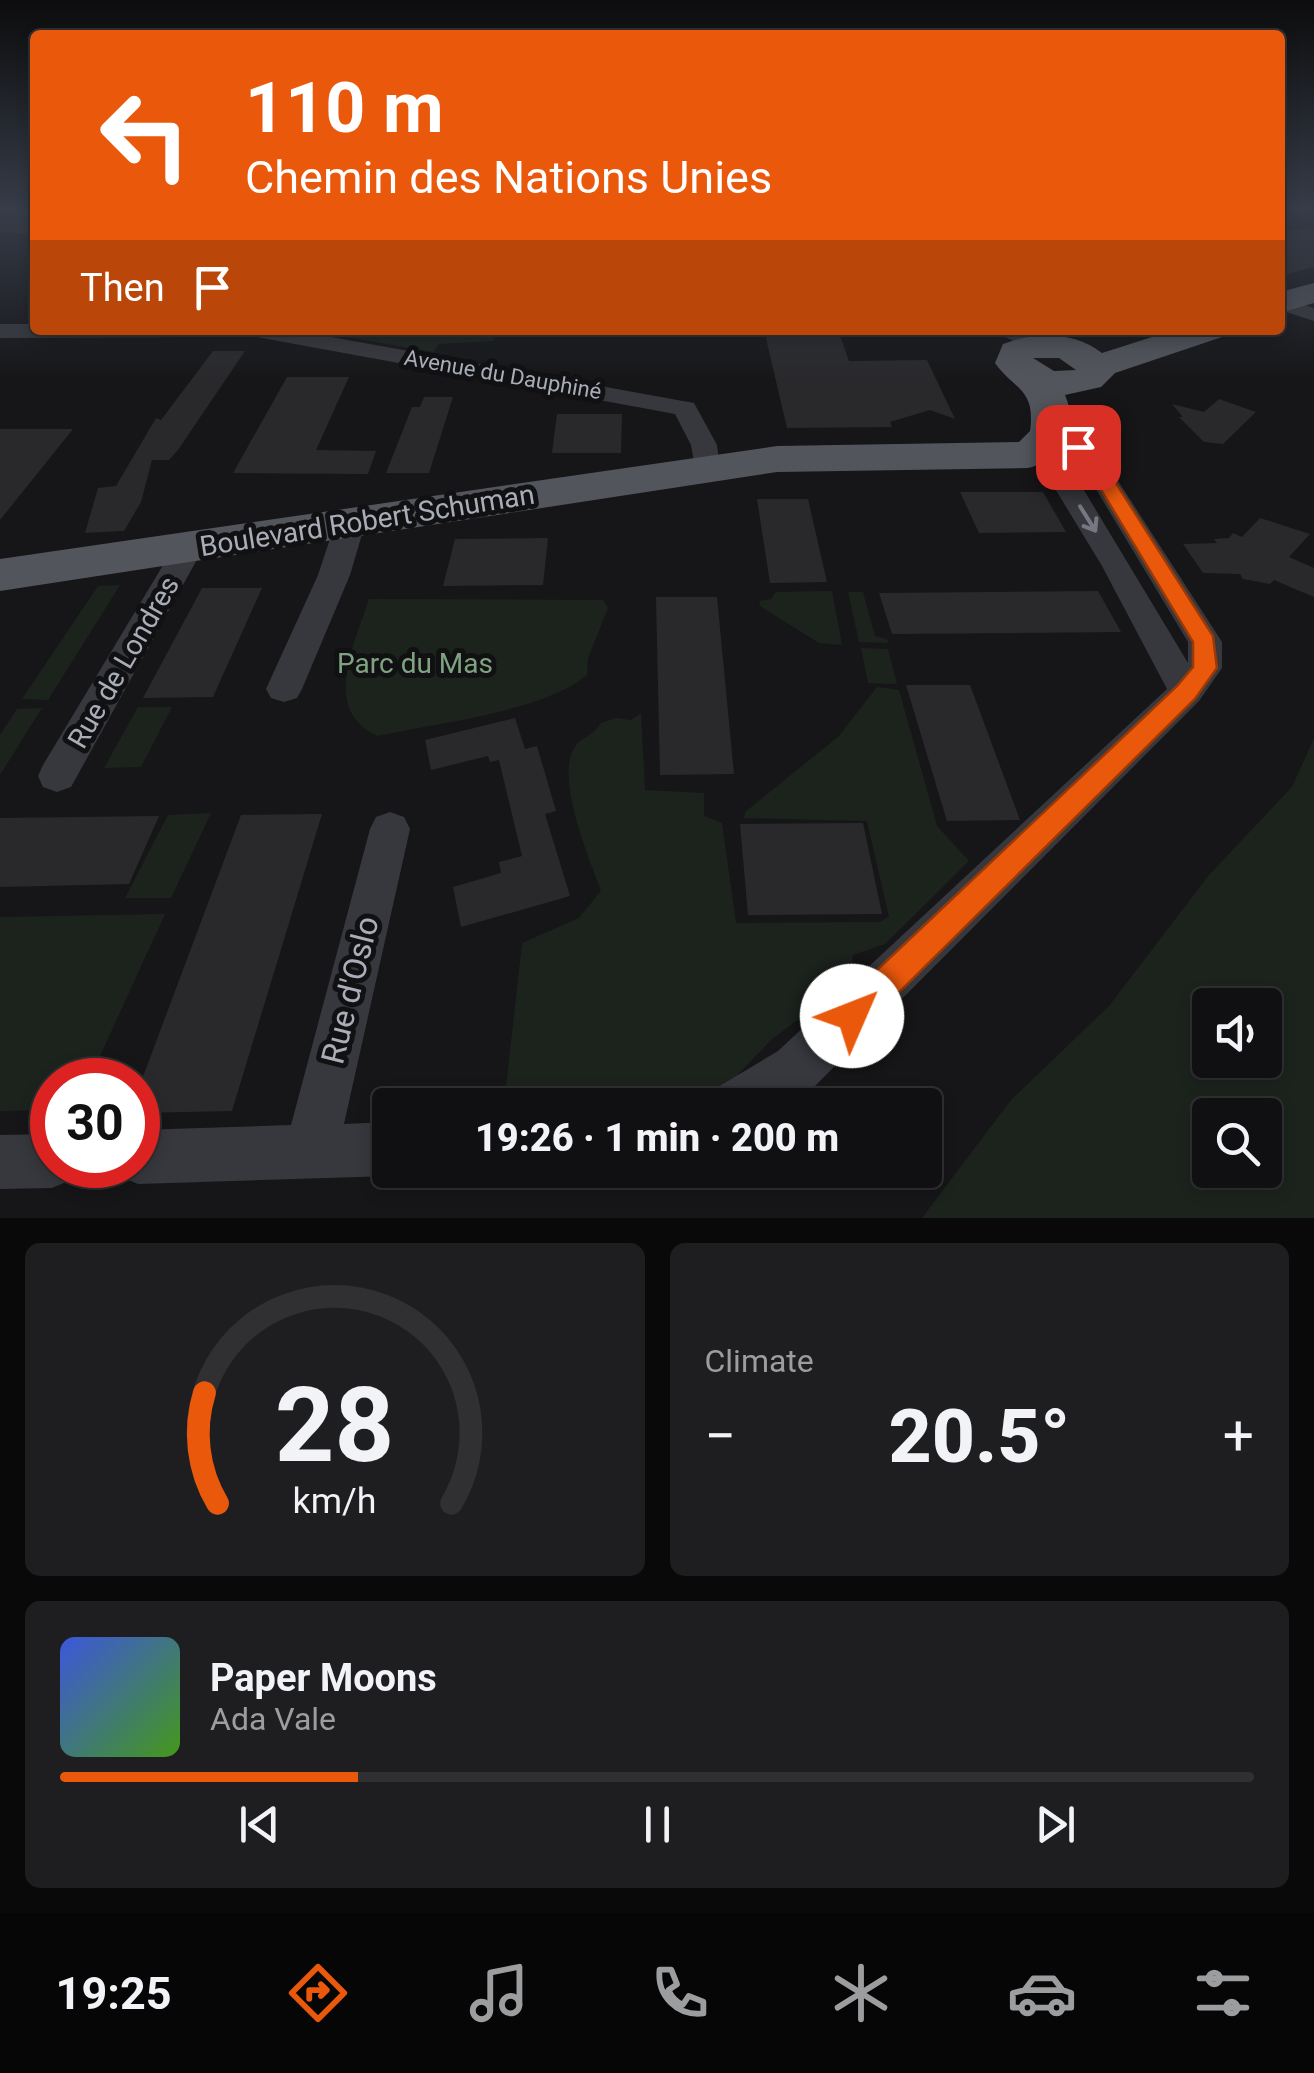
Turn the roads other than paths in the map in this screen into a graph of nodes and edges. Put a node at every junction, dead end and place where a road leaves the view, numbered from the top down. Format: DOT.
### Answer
graph roads {
  1 [pos="1314,293"];
  2 [pos="1285,302"];
  3 [pos="1285,305"];
  4 [pos="1314,315"];
  5 [pos="0,331"];
  6 [pos="30,331"];
  7 [pos="284,335"];
  8 [pos="996,335"];
  9 [pos="1156,335"];
  10 [pos="1181,335"];
  11 [pos="1046,358"];
  12 [pos="1064,447"];
  13 [pos="720,467"];
  14 [pos="350,524"];
  15 [pos="189,547"];
  16 [pos="0,575"];
  17 [pos="284,689"];
  18 [pos="58,776"];
  19 [pos="390,829"];
  20 [pos="765,1088"];
  21 [pos="372,1150"];
  22 [pos="311,1152"];
  23 [pos="160,1157"];
  24 [pos="30,1161"];
  25 [pos="0,1162"];
  1 -- 2 [label="main road"];
  3 -- 4 [label="street"];
  5 -- 6 [label="street"];
  7 -- 13 [label="street, Avenue du Dauphiné"];
  8 -- 11 [label="street"];
  9 -- 11 [label="main road"];
  10 -- 11 [label="main road"];
  11 -- 12 [label="main road"];
  12 -- 13 [label="main road, Boulevard Robert Schuman"];
  12 -- 20 [label="street"];
  13 -- 14 [label="main road, Boulevard Robert Schuman"];
  14 -- 15 [label="main road, Boulevard Robert Schuman"];
  14 -- 17 [label="street"];
  15 -- 16 [label="main road, Boulevard Robert Schuman"];
  15 -- 18 [label="street, Rue de Londres"];
  19 -- 22 [label="street, Rue d'Oslo"];
  21 -- 22 [label="street"];
  22 -- 23 [label="street"];
  24 -- 25 [label="street"];
}
